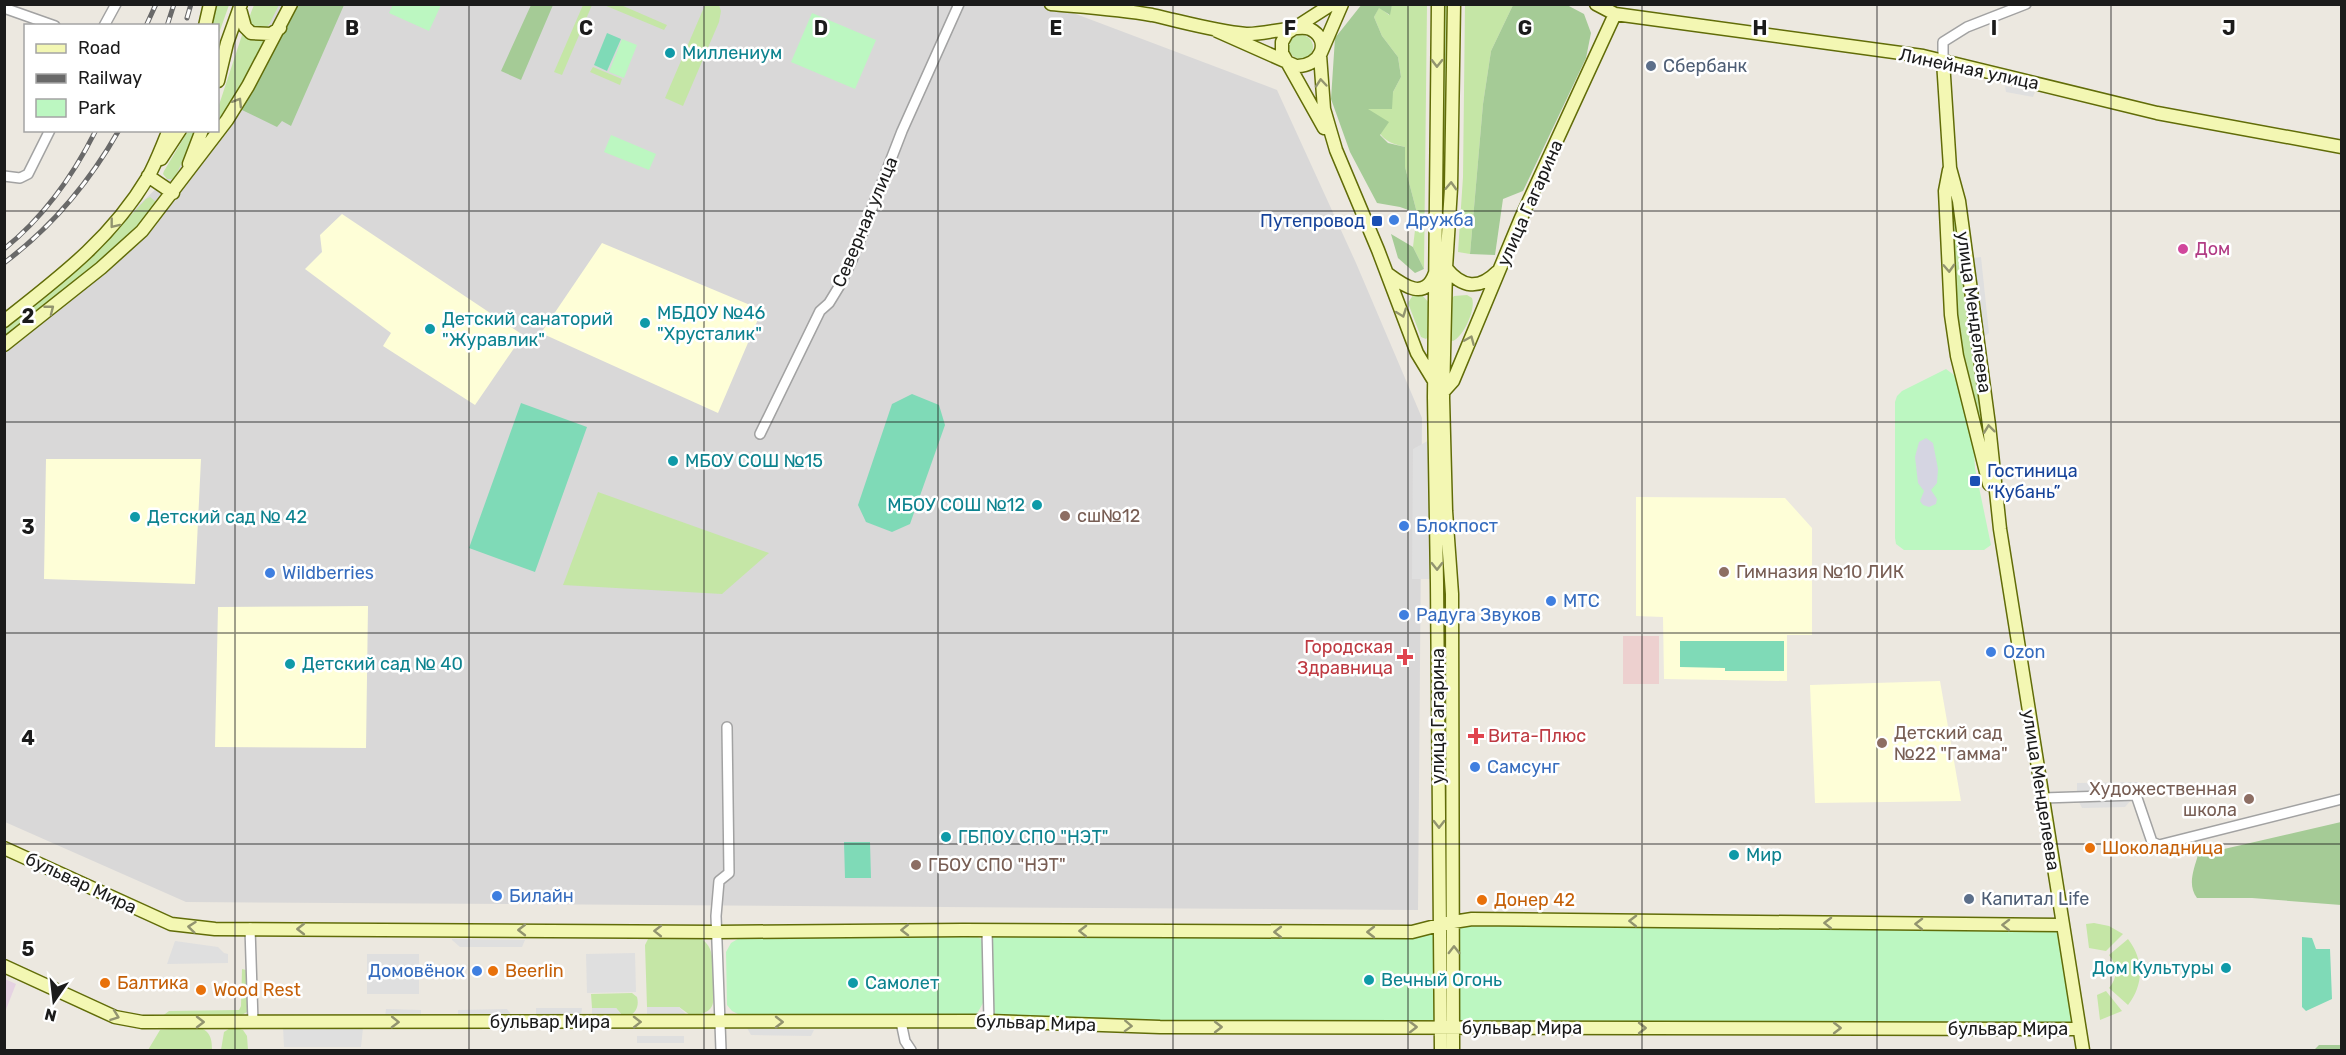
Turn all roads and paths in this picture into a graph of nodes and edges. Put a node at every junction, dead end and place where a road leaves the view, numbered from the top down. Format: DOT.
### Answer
graph roads {
  1 [pos="116,4"];
  2 [pos="210,4"];
  3 [pos="291,4"];
  4 [pos="959,4"];
  5 [pos="1052,4"];
  6 [pos="1332,4"];
  7 [pos="1342,4"];
  8 [pos="1438,4"];
  9 [pos="1454,4"];
  10 [pos="1596,4"];
  11 [pos="2026,4"];
  12 [pos="241,7"];
  13 [pos="4,8"];
  14 [pos="1615,14"];
  15 [pos="49,24"];
  16 [pos="105,24"];
  17 [pos="205,24"];
  18 [pos="1297,27"];
  19 [pos="280,28"];
  20 [pos="1217,31"];
  21 [pos="227,43"];
  22 [pos="1320,55"];
  23 [pos="219,59"];
  24 [pos="1943,61"];
  25 [pos="1288,62"];
  26 [pos="219,77"];
  27 [pos="219,131"];
  28 [pos="49,132"];
  29 [pos="168,132"];
  30 [pos="179,132"];
  31 [pos="201,132"];
  32 [pos="218,132"];
  33 [pos="2342,147"];
  34 [pos="1336,150"];
  35 [pos="1950,168"];
  36 [pos="4,176"];
  37 [pos="148,176"];
  38 [pos="176,188"];
  39 [pos="1500,268"];
  40 [pos="1441,269"];
  41 [pos="1388,274"];
  42 [pos="4,321"];
  43 [pos="4,345"];
  44 [pos="1434,382"];
  45 [pos="1444,392"];
  46 [pos="760,434"];
  47 [pos="2000,529"];
  48 [pos="727,727"];
  49 [pos="2043,798"];
  50 [pos="2342,799"];
  51 [pos="4,848"];
  52 [pos="1454,921"];
  53 [pos="1440,925"];
  54 [pos="2062,926"];
  55 [pos="250,928"];
  56 [pos="987,930"];
  57 [pos="717,932"];
  58 [pos="4,966"];
  59 [pos="989,1021"];
  60 [pos="253,1022"];
  61 [pos="720,1022"];
  62 [pos="901,1022"];
  63 [pos="1447,1028"];
  64 [pos="2079,1029"];
  65 [pos="721,1050"];
  66 [pos="911,1050"];
  67 [pos="1441,1050"];
  68 [pos="1453,1050"];
  69 [pos="2083,1050"];
  1 -- 16 [label="street"];
  2 -- 17 [label="main road"];
  3 -- 19 [label="main road"];
  4 -- 46 [label="street, Северная улица"];
  5 -- 20 [label="main road"];
  6 -- 18 [label="main road"];
  7 -- 22 [label="main road"];
  8 -- 40 [label="main road, улица Гагарина, one-way"];
  40 -- 9 [label="main road, улица Гагарина, one-way"];
  10 -- 14 [label="main road, Линейная улица"];
  11 -- 24 [label="street"];
  12 -- 19 [label="main road"];
  12 -- 21 [label="main road"];
  13 -- 15 [label="street"];
  14 -- 24 [label="main road, Линейная улица"];
  14 -- 39 [label="main road, улица Гагарина"];
  18 -- 20 [label="main road"];
  18 -- 22 [label="main road"];
  18 -- 25 [label="main road"];
  27 -- 19 [label="main road, one-way"];
  20 -- 25 [label="main road"];
  21 -- 23 [label="main road"];
  21 -- 26 [label="main road"];
  22 -- 25 [label="main road"];
  34 -- 22 [label="main road, улица Гагарина, one-way"];
  24 -- 33 [label="main road, Линейная улица"];
  24 -- 35 [label="main road, улица Менделеева"];
  25 -- 34 [label="main road, улица Гагарина"];
  28 -- 36 [label="street"];
  29 -- 37 [label="main road"];
  30 -- 37 [label="main road"];
  31 -- 38 [label="main road"];
  38 -- 32 [label="main road, one-way"];
  34 -- 41 [label="main road, улица Гагарина"];
  47 -- 35 [label="main road, улица Менделеева, one-way"];
  35 -- 47 [label="main road, улица Менделеева, one-way"];
  37 -- 38 [label="main road"];
  37 -- 42 [label="main road, one-way"];
  43 -- 38 [label="main road, one-way"];
  39 -- 40 [label="main road"];
  45 -- 39 [label="main road, улица Гагарина, one-way"];
  40 -- 41 [label="main road"];
  40 -- 44 [label="main road, улица Гагарина"];
  40 -- 45 [label="main road, улица Гагарина"];
  41 -- 44 [label="main road, улица Гагарина, one-way"];
  44 -- 53 [label="main road, улица Гагарина, one-way"];
  45 -- 52 [label="main road, улица Гагарина"];
  47 -- 49 [label="main road, улица Менделеева"];
  48 -- 57 [label="street"];
  49 -- 50 [label="street"];
  49 -- 54 [label="main road, улица Менделеева"];
  55 -- 51 [label="main road, бульвар Мира, one-way"];
  52 -- 53 [label="main road, бульвар Мира"];
  54 -- 52 [label="main road, бульвар Мира, one-way"];
  63 -- 52 [label="main road, улица Гагарина, one-way"];
  53 -- 56 [label="main road, бульвар Мира, one-way"];
  53 -- 63 [label="main road, улица Гагарина"];
  54 -- 64 [label="main road, улица Менделеева"];
  57 -- 55 [label="main road, бульвар Мира, one-way"];
  55 -- 60 [label="street"];
  56 -- 57 [label="main road, бульвар Мира, one-way"];
  56 -- 59 [label="street"];
  57 -- 61 [label="street"];
  58 -- 60 [label="main road, бульвар Мира, one-way"];
  59 -- 62 [label="main road, бульвар Мира"];
  59 -- 63 [label="main road, бульвар Мира, one-way"];
  60 -- 61 [label="main road, бульвар Мира, one-way"];
  61 -- 62 [label="main road, бульвар Мира, one-way"];
  61 -- 65 [label="street"];
  62 -- 66 [label="street"];
  63 -- 64 [label="main road, бульвар Мира, one-way"];
  63 -- 67 [label="main road, улица Гагарина"];
  63 -- 68 [label="main road, улица Гагарина"];
  64 -- 69 [label="main road, улица Менделеева"];
}
